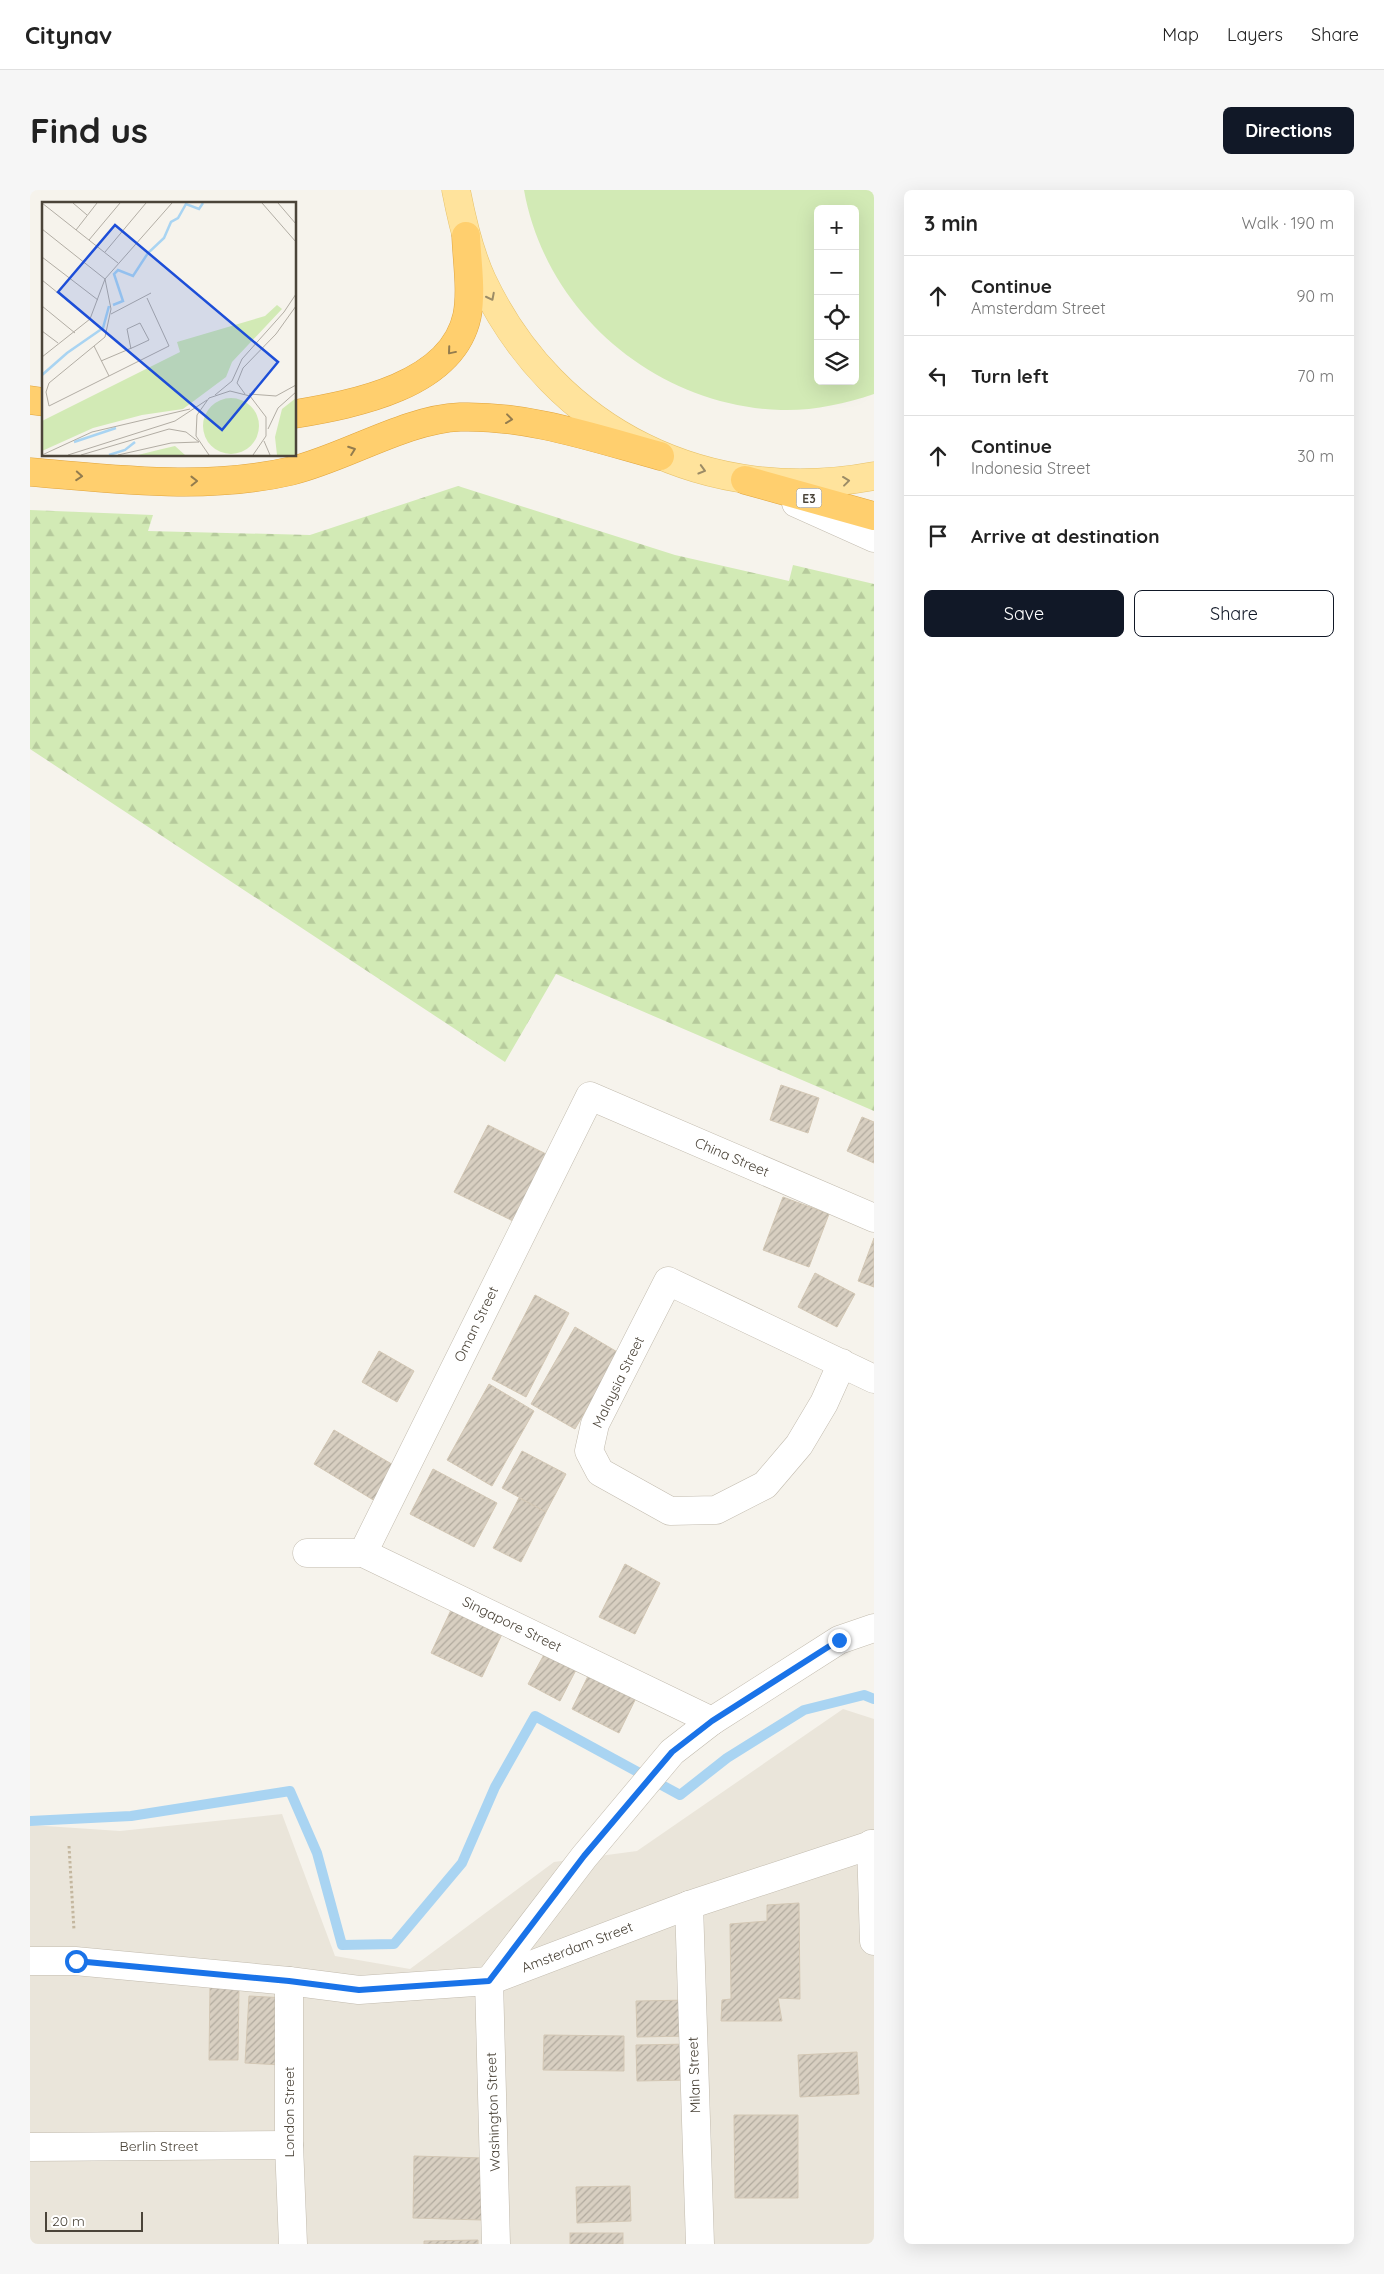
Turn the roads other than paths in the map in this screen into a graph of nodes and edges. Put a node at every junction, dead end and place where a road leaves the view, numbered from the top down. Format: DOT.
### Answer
graph roads {
  1 [pos="437,190"];
  2 [pos="456,190"];
  3 [pos="466,236"];
  4 [pos="296,414"];
  5 [pos="660,456"];
  6 [pos="30,472"];
  7 [pos="874,476"];
  8 [pos="745,480"];
  9 [pos="874,516"];
  10 [pos="874,538"];
  11 [pos="590,1096"];
  12 [pos="874,1218"];
  13 [pos="842,1363"];
  14 [pos="874,1379"];
  15 [pos="307,1553"];
  16 [pos="363,1553"];
  17 [pos="874,1628"];
  18 [pos="712,1721"];
  19 [pos="873,1844"];
  20 [pos="689,1905"];
  21 [pos="874,1941"];
  22 [pos="30,1961"];
  23 [pos="289,1981"];
  24 [pos="489,1981"];
  25 [pos="289,2145"];
  26 [pos="30,2147"];
  27 [pos="294,2244"];
  28 [pos="496,2244"];
  29 [pos="700,2244"];
  1 -- 3 [label="main road"];
  2 -- 3 [label="main road"];
  3 -- 4 [label="highway, one-way"];
  3 -- 5 [label="main road, one-way"];
  6 -- 5 [label="highway, one-way"];
  5 -- 8 [label="main road, one-way"];
  8 -- 7 [label="main road, one-way"];
  8 -- 9 [label="highway, E3"];
  8 -- 10 [label="street"];
  11 -- 12 [label="street, China Street"];
  11 -- 16 [label="street, Oman Street"];
  13 -- 13 [label="street, Malaysia Street"];
  13 -- 14 [label="street, Malaysia Street"];
  15 -- 16 [label="street, Singapore Street"];
  16 -- 18 [label="street, Singapore Street"];
  17 -- 18 [label="street"];
  18 -- 24 [label="street"];
  19 -- 20 [label="street, Amsterdam Street"];
  19 -- 21 [label="street"];
  20 -- 24 [label="street, Amsterdam Street"];
  20 -- 29 [label="street, Milan Street"];
  22 -- 23 [label="street, Amsterdam Street"];
  23 -- 24 [label="street, Amsterdam Street"];
  23 -- 25 [label="street, London Street"];
  24 -- 28 [label="street, Washington Street"];
  25 -- 26 [label="street, Berlin Street"];
  25 -- 27 [label="street, London Street"];
}
